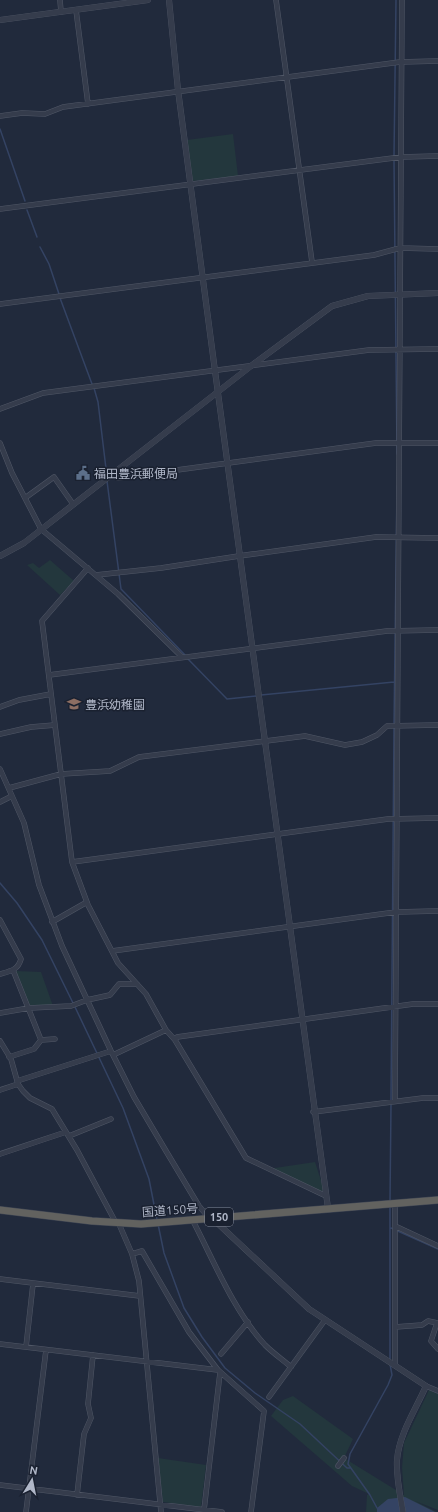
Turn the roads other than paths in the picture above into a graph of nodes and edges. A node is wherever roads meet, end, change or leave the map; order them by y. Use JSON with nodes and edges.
{"nodes":[{"id":1,"x":60,"y":0,"type":"edge"},
{"id":2,"x":148,"y":0,"type":"edge"},
{"id":3,"x":169,"y":0,"type":"edge"},
{"id":4,"x":276,"y":0,"type":"edge"},
{"id":5,"x":402,"y":0,"type":"edge"},
{"id":6,"x":76,"y":10,"type":"junction"},
{"id":7,"x":61,"y":12,"type":"junction"},
{"id":8,"x":0,"y":20,"type":"edge"},
{"id":9,"x":400,"y":62,"type":"junction"},
{"id":10,"x":438,"y":62,"type":"edge"},
{"id":11,"x":287,"y":76,"type":"junction"},
{"id":12,"x":178,"y":90,"type":"junction"},
{"id":13,"x":88,"y":104,"type":"junction"},
{"id":14,"x":0,"y":116,"type":"edge"},
{"id":15,"x":401,"y":156,"type":"junction"},
{"id":16,"x":438,"y":156,"type":"edge"},
{"id":17,"x":298,"y":170,"type":"junction"},
{"id":18,"x":191,"y":184,"type":"junction"},
{"id":19,"x":0,"y":209,"type":"edge"},
{"id":20,"x":400,"y":248,"type":"junction"},
{"id":21,"x":438,"y":249,"type":"edge"},
{"id":22,"x":312,"y":262,"type":"junction"},
{"id":23,"x":202,"y":277,"type":"junction"},
{"id":24,"x":438,"y":293,"type":"edge"},
{"id":25,"x":399,"y":295,"type":"junction"},
{"id":26,"x":0,"y":304,"type":"edge"},
{"id":27,"x":399,"y":349,"type":"junction"},
{"id":28,"x":438,"y":349,"type":"edge"},
{"id":29,"x":251,"y":366,"type":"junction"},
{"id":30,"x":215,"y":371,"type":"junction"},
{"id":31,"x":218,"y":392,"type":"junction"},
{"id":32,"x":0,"y":409,"type":"edge"},
{"id":33,"x":0,"y":443,"type":"edge"},
{"id":34,"x":398,"y":443,"type":"junction"},
{"id":35,"x":438,"y":443,"type":"edge"},
{"id":36,"x":227,"y":462,"type":"junction"},
{"id":37,"x":108,"y":475,"type":"junction"},
{"id":38,"x":25,"y":498,"type":"junction"},
{"id":39,"x":73,"y":504,"type":"junction"},
{"id":40,"x":41,"y":529,"type":"junction"},
{"id":41,"x":398,"y":538,"type":"junction"},
{"id":42,"x":438,"y":538,"type":"edge"},
{"id":43,"x":0,"y":556,"type":"edge"},
{"id":44,"x":239,"y":556,"type":"junction"},
{"id":45,"x":88,"y":568,"type":"junction"},
{"id":46,"x":96,"y":575,"type":"junction"},
{"id":47,"x":397,"y":630,"type":"junction"},
{"id":48,"x":438,"y":630,"type":"edge"},
{"id":49,"x":252,"y":648,"type":"junction"},
{"id":50,"x":182,"y":657,"type":"junction"},
{"id":51,"x":48,"y":675,"type":"junction"},
{"id":52,"x":51,"y":694,"type":"junction"},
{"id":53,"x":0,"y":707,"type":"edge"},
{"id":54,"x":55,"y":725,"type":"junction"},
{"id":55,"x":397,"y":725,"type":"junction"},
{"id":56,"x":438,"y":725,"type":"edge"},
{"id":57,"x":0,"y":734,"type":"edge"},
{"id":58,"x":264,"y":741,"type":"junction"},
{"id":59,"x":0,"y":769,"type":"edge"},
{"id":60,"x":61,"y":774,"type":"junction"},
{"id":61,"x":8,"y":788,"type":"junction"},
{"id":62,"x":12,"y":796,"type":"junction"},
{"id":63,"x":0,"y":802,"type":"edge"},
{"id":64,"x":397,"y":818,"type":"junction"},
{"id":65,"x":438,"y":818,"type":"edge"},
{"id":66,"x":276,"y":833,"type":"junction"},
{"id":67,"x":72,"y":862,"type":"junction"},
{"id":68,"x":87,"y":902,"type":"junction"},
{"id":69,"x":438,"y":911,"type":"edge"},
{"id":70,"x":396,"y":912,"type":"junction"},
{"id":71,"x":0,"y":920,"type":"edge"},
{"id":72,"x":52,"y":922,"type":"junction"},
{"id":73,"x":288,"y":926,"type":"junction"},
{"id":74,"x":112,"y":951,"type":"junction"},
{"id":75,"x":13,"y":970,"type":"junction"},
{"id":76,"x":0,"y":974,"type":"edge"},
{"id":77,"x":137,"y":984,"type":"junction"},
{"id":78,"x":87,"y":1000,"type":"junction"},
{"id":79,"x":438,"y":1004,"type":"edge"},
{"id":80,"x":396,"y":1006,"type":"junction"},
{"id":81,"x":29,"y":1008,"type":"junction"},
{"id":82,"x":0,"y":1013,"type":"edge"},
{"id":83,"x":301,"y":1019,"type":"junction"},
{"id":84,"x":166,"y":1030,"type":"junction"},
{"id":85,"x":55,"y":1039,"type":"dead end"},
{"id":86,"x":41,"y":1040,"type":"junction"},
{"id":87,"x":174,"y":1040,"type":"junction"},
{"id":88,"x":1,"y":1044,"type":"edge"},
{"id":89,"x":112,"y":1053,"type":"junction"},
{"id":90,"x":9,"y":1057,"type":"junction"},
{"id":91,"x":17,"y":1082,"type":"junction"},
{"id":92,"x":0,"y":1090,"type":"edge"},
{"id":93,"x":438,"y":1098,"type":"edge"},
{"id":94,"x":395,"y":1101,"type":"junction"},
{"id":95,"x":313,"y":1112,"type":"junction"},
{"id":96,"x":111,"y":1119,"type":"dead end"},
{"id":97,"x":68,"y":1134,"type":"junction"},
{"id":98,"x":0,"y":1154,"type":"edge"},
{"id":99,"x":326,"y":1196,"type":"junction"},
{"id":100,"x":438,"y":1200,"type":"edge"},
{"id":101,"x":395,"y":1203,"type":"junction"},
{"id":102,"x":328,"y":1208,"type":"junction"},
{"id":103,"x":0,"y":1210,"type":"edge"},
{"id":104,"x":211,"y":1218,"type":"junction"},
{"id":105,"x":192,"y":1220,"type":"junction"},
{"id":106,"x":118,"y":1224,"type":"junction"},
{"id":107,"x":395,"y":1226,"type":"junction"},
{"id":108,"x":438,"y":1246,"type":"edge"},
{"id":109,"x":132,"y":1254,"type":"junction"},
{"id":110,"x":0,"y":1279,"type":"edge"},
{"id":111,"x":33,"y":1284,"type":"junction"},
{"id":112,"x":140,"y":1296,"type":"junction"},
{"id":113,"x":325,"y":1320,"type":"junction"},
{"id":114,"x":248,"y":1322,"type":"junction"},
{"id":115,"x":438,"y":1323,"type":"edge"},
{"id":116,"x":395,"y":1327,"type":"junction"},
{"id":117,"x":0,"y":1344,"type":"edge"},
{"id":118,"x":26,"y":1348,"type":"junction"},
{"id":119,"x":438,"y":1349,"type":"edge"},
{"id":120,"x":46,"y":1350,"type":"junction"},
{"id":121,"x":221,"y":1354,"type":"dead end"},
{"id":122,"x":93,"y":1355,"type":"junction"},
{"id":123,"x":146,"y":1361,"type":"junction"},
{"id":124,"x":394,"y":1365,"type":"junction"},
{"id":125,"x":291,"y":1367,"type":"junction"},
{"id":126,"x":219,"y":1372,"type":"junction"},
{"id":127,"x":426,"y":1386,"type":"junction"},
{"id":128,"x":438,"y":1391,"type":"edge"},
{"id":129,"x":269,"y":1397,"type":"dead end"},
{"id":130,"x":344,"y":1458,"type":"dead end"},
{"id":131,"x":338,"y":1466,"type":"dead end"},
{"id":132,"x":0,"y":1485,"type":"edge"},
{"id":133,"x":29,"y":1488,"type":"junction"},
{"id":134,"x":77,"y":1495,"type":"junction"},
{"id":135,"x":160,"y":1503,"type":"junction"},
{"id":136,"x":204,"y":1510,"type":"junction"},
{"id":137,"x":26,"y":1512,"type":"edge"},
{"id":138,"x":161,"y":1512,"type":"edge"},
{"id":139,"x":222,"y":1512,"type":"edge"},
{"id":140,"x":251,"y":1512,"type":"edge"},
{"id":141,"x":403,"y":1512,"type":"edge"}],
"edges":[{"from":1,"to":7,"type":"street"},
{"from":2,"to":6,"type":"street"},
{"from":3,"to":12,"type":"street"},
{"from":4,"to":11,"type":"street"},
{"from":5,"to":9,"type":"street"},
{"from":6,"to":7,"type":"street"},
{"from":6,"to":13,"type":"street"},
{"from":7,"to":8,"type":"street"},
{"from":9,"to":10,"type":"street"},
{"from":9,"to":11,"type":"street"},
{"from":9,"to":15,"type":"street"},
{"from":11,"to":12,"type":"street"},
{"from":11,"to":17,"type":"street"},
{"from":12,"to":13,"type":"street"},
{"from":12,"to":18,"type":"street"},
{"from":13,"to":14,"type":"street"},
{"from":15,"to":16,"type":"street"},
{"from":15,"to":17,"type":"street"},
{"from":15,"to":20,"type":"street"},
{"from":17,"to":18,"type":"street"},
{"from":17,"to":22,"type":"street"},
{"from":18,"to":19,"type":"street"},
{"from":18,"to":23,"type":"street"},
{"from":20,"to":21,"type":"street"},
{"from":20,"to":22,"type":"street"},
{"from":20,"to":25,"type":"street"},
{"from":22,"to":23,"type":"street"},
{"from":23,"to":26,"type":"street"},
{"from":23,"to":30,"type":"street"},
{"from":24,"to":25,"type":"street"},
{"from":25,"to":27,"type":"street"},
{"from":25,"to":29,"type":"street"},
{"from":27,"to":28,"type":"street"},
{"from":27,"to":29,"type":"street"},
{"from":27,"to":34,"type":"street"},
{"from":29,"to":30,"type":"street"},
{"from":29,"to":31,"type":"street"},
{"from":30,"to":31,"type":"street"},
{"from":30,"to":32,"type":"street"},
{"from":31,"to":36,"type":"street"},
{"from":31,"to":37,"type":"street"},
{"from":33,"to":38,"type":"street"},
{"from":34,"to":35,"type":"street"},
{"from":34,"to":36,"type":"street"},
{"from":34,"to":41,"type":"street"},
{"from":36,"to":37,"type":"street"},
{"from":36,"to":44,"type":"street"},
{"from":37,"to":39,"type":"street"},
{"from":38,"to":39,"type":"street"},
{"from":38,"to":40,"type":"street"},
{"from":39,"to":40,"type":"street"},
{"from":40,"to":43,"type":"street"},
{"from":40,"to":45,"type":"street"},
{"from":41,"to":42,"type":"street"},
{"from":41,"to":44,"type":"street"},
{"from":41,"to":47,"type":"street"},
{"from":44,"to":46,"type":"street"},
{"from":44,"to":49,"type":"street"},
{"from":45,"to":46,"type":"street"},
{"from":45,"to":51,"type":"street"},
{"from":46,"to":50,"type":"street"},
{"from":47,"to":48,"type":"street"},
{"from":47,"to":49,"type":"street"},
{"from":47,"to":55,"type":"street"},
{"from":49,"to":50,"type":"street"},
{"from":49,"to":58,"type":"street"},
{"from":50,"to":51,"type":"street"},
{"from":51,"to":52,"type":"street"},
{"from":52,"to":53,"type":"street"},
{"from":52,"to":54,"type":"street"},
{"from":54,"to":57,"type":"street"},
{"from":54,"to":60,"type":"street"},
{"from":55,"to":56,"type":"street"},
{"from":55,"to":58,"type":"street"},
{"from":55,"to":64,"type":"street"},
{"from":58,"to":60,"type":"street"},
{"from":58,"to":66,"type":"street"},
{"from":59,"to":61,"type":"street"},
{"from":60,"to":61,"type":"street"},
{"from":60,"to":67,"type":"street"},
{"from":61,"to":62,"type":"street"},
{"from":62,"to":63,"type":"street"},
{"from":62,"to":72,"type":"street"},
{"from":64,"to":65,"type":"street"},
{"from":64,"to":66,"type":"street"},
{"from":64,"to":70,"type":"street"},
{"from":66,"to":67,"type":"street"},
{"from":66,"to":73,"type":"street"},
{"from":67,"to":68,"type":"street"},
{"from":68,"to":72,"type":"street"},
{"from":68,"to":74,"type":"street"},
{"from":69,"to":70,"type":"street"},
{"from":70,"to":73,"type":"street"},
{"from":70,"to":80,"type":"street"},
{"from":71,"to":75,"type":"street"},
{"from":72,"to":78,"type":"street"},
{"from":73,"to":74,"type":"street"},
{"from":73,"to":83,"type":"street"},
{"from":74,"to":77,"type":"street"},
{"from":75,"to":76,"type":"street"},
{"from":75,"to":81,"type":"street"},
{"from":77,"to":78,"type":"street"},
{"from":77,"to":84,"type":"street"},
{"from":78,"to":81,"type":"street"},
{"from":78,"to":89,"type":"street"},
{"from":79,"to":80,"type":"street"},
{"from":80,"to":83,"type":"street"},
{"from":80,"to":94,"type":"street"},
{"from":81,"to":82,"type":"street"},
{"from":81,"to":86,"type":"street"},
{"from":83,"to":87,"type":"street"},
{"from":83,"to":95,"type":"street"},
{"from":84,"to":87,"type":"street"},
{"from":84,"to":89,"type":"street"},
{"from":85,"to":86,"type":"street"},
{"from":86,"to":90,"type":"street"},
{"from":87,"to":99,"type":"street"},
{"from":88,"to":90,"type":"street"},
{"from":89,"to":91,"type":"street"},
{"from":89,"to":104,"type":"street"},
{"from":90,"to":91,"type":"street"},
{"from":91,"to":92,"type":"street"},
{"from":91,"to":97,"type":"street"},
{"from":93,"to":94,"type":"street"},
{"from":94,"to":95,"type":"street"},
{"from":95,"to":99,"type":"street"},
{"from":96,"to":97,"type":"street"},
{"from":97,"to":98,"type":"street"},
{"from":97,"to":106,"type":"street"},
{"from":99,"to":102,"type":"street"},
{"from":100,"to":101,"type":"highway","name":"国道150号","number":"150"},
{"from":101,"to":102,"type":"highway","name":"国道150号","number":"150"},
{"from":101,"to":107,"type":"street"},
{"from":102,"to":104,"type":"highway","name":"国道150号","number":"150"},
{"from":103,"to":106,"type":"highway","name":"国道150号","number":"150"},
{"from":104,"to":105,"type":"highway","name":"国道150号","number":"150"},
{"from":104,"to":113,"type":"street"},
{"from":105,"to":106,"type":"highway","name":"国道150号","number":"150"},
{"from":105,"to":114,"type":"street"},
{"from":106,"to":109,"type":"street"},
{"from":107,"to":108,"type":"street"},
{"from":107,"to":116,"type":"street"},
{"from":109,"to":112,"type":"street"},
{"from":109,"to":126,"type":"street"},
{"from":110,"to":111,"type":"street"},
{"from":111,"to":112,"type":"street"},
{"from":111,"to":118,"type":"street"},
{"from":112,"to":123,"type":"street"},
{"from":113,"to":124,"type":"street"},
{"from":113,"to":125,"type":"street"},
{"from":114,"to":121,"type":"street"},
{"from":114,"to":125,"type":"street"},
{"from":115,"to":116,"type":"street"},
{"from":115,"to":119,"type":"street"},
{"from":116,"to":124,"type":"street"},
{"from":117,"to":118,"type":"street"},
{"from":118,"to":120,"type":"street"},
{"from":120,"to":122,"type":"street"},
{"from":120,"to":133,"type":"street"},
{"from":122,"to":123,"type":"street"},
{"from":122,"to":134,"type":"street"},
{"from":123,"to":126,"type":"street"},
{"from":123,"to":135,"type":"street"},
{"from":124,"to":127,"type":"street"},
{"from":125,"to":129,"type":"street"},
{"from":126,"to":136,"type":"street"},
{"from":126,"to":140,"type":"street"},
{"from":127,"to":128,"type":"street"},
{"from":127,"to":141,"type":"street"},
{"from":130,"to":131,"type":"street"},
{"from":132,"to":133,"type":"street"},
{"from":133,"to":134,"type":"street"},
{"from":133,"to":137,"type":"street"},
{"from":134,"to":135,"type":"street"},
{"from":135,"to":136,"type":"street"},
{"from":135,"to":138,"type":"street"},
{"from":136,"to":139,"type":"street"}]}
